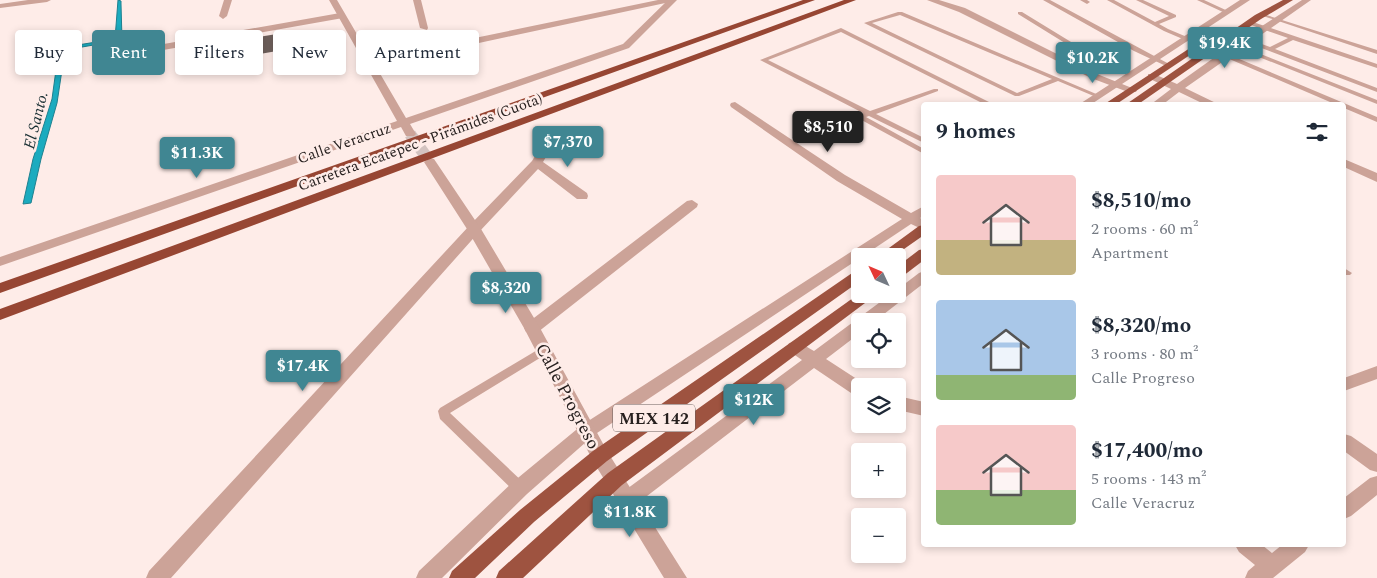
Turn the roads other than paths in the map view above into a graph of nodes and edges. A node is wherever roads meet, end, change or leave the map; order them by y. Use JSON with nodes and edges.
{"nodes":[{"id":1,"x":47,"y":0,"type":"edge"},
{"id":2,"x":228,"y":0,"type":"edge"},
{"id":3,"x":333,"y":0,"type":"edge"},
{"id":4,"x":417,"y":0,"type":"edge"},
{"id":5,"x":672,"y":0,"type":"edge"},
{"id":6,"x":811,"y":0,"type":"edge"},
{"id":7,"x":852,"y":0,"type":"edge"},
{"id":8,"x":931,"y":0,"type":"edge"},
{"id":9,"x":1046,"y":0,"type":"edge"},
{"id":10,"x":1110,"y":0,"type":"edge"},
{"id":11,"x":1139,"y":0,"type":"edge"},
{"id":12,"x":1200,"y":0,"type":"edge"},
{"id":13,"x":1246,"y":0,"type":"edge"},
{"id":14,"x":1289,"y":0,"type":"edge"},
{"id":15,"x":1307,"y":0,"type":"edge"},
{"id":16,"x":0,"y":6,"type":"edge"},
{"id":17,"x":1263,"y":10,"type":"junction"},
{"id":18,"x":1227,"y":12,"type":"junction"},
{"id":19,"x":1020,"y":13,"type":"dead end"},
{"id":20,"x":223,"y":16,"type":"dead end"},
{"id":21,"x":340,"y":16,"type":"junction"},
{"id":22,"x":1280,"y":17,"type":"junction"},
{"id":23,"x":1250,"y":23,"type":"junction"},
{"id":24,"x":1155,"y":24,"type":"junction"},
{"id":25,"x":424,"y":28,"type":"dead end"},
{"id":26,"x":1263,"y":28,"type":"junction"},
{"id":27,"x":1230,"y":30,"type":"junction"},
{"id":28,"x":1212,"y":36,"type":"dead end"},
{"id":29,"x":1294,"y":37,"type":"junction"},
{"id":30,"x":1187,"y":38,"type":"junction"},
{"id":31,"x":479,"y":40,"type":"edge"},
{"id":32,"x":1246,"y":40,"type":"junction"},
{"id":33,"x":1200,"y":44,"type":"junction"},
{"id":34,"x":1236,"y":46,"type":"junction"},
{"id":35,"x":165,"y":47,"type":"edge"},
{"id":36,"x":1377,"y":47,"type":"edge"},
{"id":37,"x":1270,"y":48,"type":"junction"},
{"id":38,"x":1211,"y":49,"type":"junction"},
{"id":39,"x":1377,"y":52,"type":"edge"},
{"id":40,"x":1224,"y":54,"type":"junction"},
{"id":41,"x":1156,"y":60,"type":"junction"},
{"id":42,"x":1069,"y":64,"type":"junction"},
{"id":43,"x":1168,"y":65,"type":"junction"},
{"id":44,"x":1377,"y":66,"type":"edge"},
{"id":45,"x":1152,"y":76,"type":"junction"},
{"id":46,"x":1058,"y":79,"type":"junction"},
{"id":47,"x":1163,"y":82,"type":"junction"},
{"id":48,"x":1116,"y":84,"type":"junction"},
{"id":49,"x":1178,"y":88,"type":"junction"},
{"id":50,"x":936,"y":90,"type":"dead end"},
{"id":51,"x":1132,"y":90,"type":"junction"},
{"id":52,"x":1377,"y":90,"type":"edge"},
{"id":53,"x":1098,"y":96,"type":"junction"},
{"id":54,"x":985,"y":102,"type":"edge"},
{"id":55,"x":1088,"y":102,"type":"edge"},
{"id":56,"x":1113,"y":102,"type":"edge"},
{"id":57,"x":1134,"y":102,"type":"edge"},
{"id":58,"x":1160,"y":102,"type":"edge"},
{"id":59,"x":1208,"y":102,"type":"edge"},
{"id":60,"x":1336,"y":102,"type":"edge"},
{"id":61,"x":1377,"y":102,"type":"edge"},
{"id":62,"x":735,"y":105,"type":"dead end"},
{"id":63,"x":1346,"y":106,"type":"edge"},
{"id":64,"x":868,"y":113,"type":"junction"},
{"id":65,"x":1377,"y":120,"type":"edge"},
{"id":66,"x":402,"y":123,"type":"junction"},
{"id":67,"x":410,"y":134,"type":"tunnel mouth"},
{"id":68,"x":921,"y":140,"type":"edge"},
{"id":69,"x":548,"y":143,"type":"dead end"},
{"id":70,"x":921,"y":150,"type":"edge"},
{"id":71,"x":430,"y":162,"type":"tunnel mouth"},
{"id":72,"x":537,"y":163,"type":"junction"},
{"id":73,"x":1346,"y":164,"type":"edge"},
{"id":74,"x":1377,"y":178,"type":"edge"},
{"id":75,"x":582,"y":196,"type":"dead end"},
{"id":76,"x":692,"y":204,"type":"dead end"},
{"id":77,"x":921,"y":221,"type":"edge"},
{"id":78,"x":474,"y":229,"type":"junction"},
{"id":79,"x":893,"y":248,"type":"edge"},
{"id":80,"x":921,"y":255,"type":"edge"},
{"id":81,"x":0,"y":262,"type":"edge"},
{"id":82,"x":906,"y":266,"type":"edge"},
{"id":83,"x":921,"y":278,"type":"edge"},
{"id":84,"x":851,"y":280,"type":"edge"},
{"id":85,"x":0,"y":288,"type":"edge"},
{"id":86,"x":856,"y":303,"type":"edge"},
{"id":87,"x":875,"y":313,"type":"edge"},
{"id":88,"x":0,"y":315,"type":"edge"},
{"id":89,"x":532,"y":328,"type":"junction"},
{"id":90,"x":851,"y":332,"type":"edge"},
{"id":91,"x":795,"y":347,"type":"junction"},
{"id":92,"x":544,"y":350,"type":"junction"},
{"id":93,"x":815,"y":360,"type":"junction"},
{"id":94,"x":1377,"y":372,"type":"edge"},
{"id":95,"x":851,"y":384,"type":"edge"},
{"id":96,"x":1346,"y":384,"type":"edge"},
{"id":97,"x":906,"y":405,"type":"edge"},
{"id":98,"x":921,"y":408,"type":"edge"},
{"id":99,"x":588,"y":430,"type":"junction"},
{"id":100,"x":1346,"y":442,"type":"edge"},
{"id":101,"x":600,"y":456,"type":"junction"},
{"id":102,"x":1377,"y":464,"type":"edge"},
{"id":103,"x":615,"y":479,"type":"junction"},
{"id":104,"x":1377,"y":484,"type":"edge"},
{"id":105,"x":520,"y":488,"type":"junction"},
{"id":106,"x":627,"y":500,"type":"junction"},
{"id":107,"x":1346,"y":508,"type":"edge"},
{"id":108,"x":1247,"y":547,"type":"edge"},
{"id":109,"x":1295,"y":547,"type":"edge"},
{"id":110,"x":525,"y":571,"type":"edge"},
{"id":111,"x":1264,"y":572,"type":"edge"},
{"id":112,"x":157,"y":578,"type":"edge"},
{"id":113,"x":427,"y":578,"type":"edge"},
{"id":114,"x":460,"y":578,"type":"edge"},
{"id":115,"x":507,"y":578,"type":"edge"},
{"id":116,"x":676,"y":578,"type":"edge"}],
"edges":[{"from":1,"to":16,"type":"street"},
{"from":2,"to":20,"type":"street"},
{"from":3,"to":21,"type":"street"},
{"from":4,"to":25,"type":"street"},
{"from":5,"to":31,"type":"street"},
{"from":5,"to":66,"type":"street","name":"Calle Veracruz"},
{"from":6,"to":85,"type":"highway","name":"Carretera Ecatepec - Pirámides (Cuota)"},
{"from":7,"to":88,"type":"highway","name":"Carretera Ecatepec - Pirámides (Cuota)"},
{"from":8,"to":42,"type":"street"},
{"from":9,"to":41,"type":"lane"},
{"from":10,"to":24,"type":"lane"},
{"from":11,"to":24,"type":"lane"},
{"from":12,"to":18,"type":"lane"},
{"from":13,"to":18,"type":"street"},
{"from":14,"to":17,"type":"highway"},
{"from":15,"to":22,"type":"street"},
{"from":17,"to":22,"type":"lane"},
{"from":17,"to":23,"type":"highway"},
{"from":17,"to":27,"type":"highway"},
{"from":18,"to":30,"type":"street"},
{"from":19,"to":42,"type":"lane"},
{"from":21,"to":35,"type":"street"},
{"from":21,"to":66,"type":"street"},
{"from":22,"to":26,"type":"street"},
{"from":22,"to":36,"type":"lane"},
{"from":22,"to":39,"type":"lane"},
{"from":23,"to":26,"type":"lane"},
{"from":23,"to":27,"type":"highway"},
{"from":24,"to":30,"type":"lane"},
{"from":26,"to":29,"type":"lane"},
{"from":26,"to":32,"type":"street"},
{"from":27,"to":32,"type":"lane"},
{"from":27,"to":38,"type":"highway"},
{"from":28,"to":33,"type":"highway"},
{"from":29,"to":37,"type":"lane"},
{"from":29,"to":44,"type":"lane"},
{"from":30,"to":33,"type":"lane"},
{"from":30,"to":41,"type":"street"},
{"from":32,"to":34,"type":"street"},
{"from":32,"to":37,"type":"lane"},
{"from":33,"to":38,"type":"lane"},
{"from":33,"to":43,"type":"highway"},
{"from":34,"to":40,"type":"street"},
{"from":34,"to":61,"type":"lane"},
{"from":37,"to":52,"type":"lane"},
{"from":38,"to":40,"type":"lane"},
{"from":38,"to":47,"type":"highway"},
{"from":40,"to":49,"type":"street"},
{"from":40,"to":60,"type":"lane"},
{"from":41,"to":43,"type":"lane"},
{"from":41,"to":48,"type":"street"},
{"from":42,"to":48,"type":"street"},
{"from":43,"to":45,"type":"highway"},
{"from":45,"to":47,"type":"street"},
{"from":45,"to":51,"type":"highway"},
{"from":46,"to":46,"type":"lane"},
{"from":46,"to":53,"type":"lane"},
{"from":47,"to":49,"type":"street"},
{"from":47,"to":57,"type":"highway"},
{"from":48,"to":51,"type":"street"},
{"from":48,"to":53,"type":"street"},
{"from":49,"to":58,"type":"street"},
{"from":49,"to":59,"type":"street"},
{"from":50,"to":64,"type":"lane"},
{"from":51,"to":56,"type":"highway"},
{"from":53,"to":55,"type":"street"},
{"from":54,"to":64,"type":"lane"},
{"from":62,"to":77,"type":"street"},
{"from":63,"to":65,"type":"lane"},
{"from":64,"to":68,"type":"lane"},
{"from":64,"to":70,"type":"lane"},
{"from":66,"to":67,"type":"street"},
{"from":66,"to":81,"type":"street","name":"Calle Veracruz"},
{"from":69,"to":72,"type":"street"},
{"from":71,"to":78,"type":"street","name":"Calle Progreso"},
{"from":72,"to":75,"type":"street"},
{"from":72,"to":78,"type":"street"},
{"from":73,"to":74,"type":"street"},
{"from":76,"to":89,"type":"street"},
{"from":77,"to":79,"type":"highway"},
{"from":77,"to":99,"type":"street"},
{"from":78,"to":89,"type":"street","name":"Calle Progreso"},
{"from":78,"to":112,"type":"street"},
{"from":80,"to":82,"type":"highway"},
{"from":83,"to":87,"type":"street"},
{"from":84,"to":101,"type":"highway","number":"MEX 142"},
{"from":86,"to":91,"type":"highway","number":"MEX 142"},
{"from":89,"to":92,"type":"street","name":"Calle Progreso"},
{"from":90,"to":93,"type":"street"},
{"from":91,"to":93,"type":"street"},
{"from":91,"to":103,"type":"highway","number":"MEX 142"},
{"from":92,"to":99,"type":"street","name":"Calle Progreso"},
{"from":92,"to":105,"type":"lane"},
{"from":93,"to":95,"type":"street"},
{"from":93,"to":106,"type":"street"},
{"from":94,"to":96,"type":"street"},
{"from":97,"to":98,"type":"street"},
{"from":99,"to":101,"type":"street","name":"Calle Progreso"},
{"from":99,"to":105,"type":"street"},
{"from":100,"to":102,"type":"street"},
{"from":101,"to":103,"type":"street","name":"Calle Progreso"},
{"from":101,"to":114,"type":"highway","number":"MEX 142"},
{"from":103,"to":106,"type":"street","name":"Calle Progreso"},
{"from":103,"to":110,"type":"highway","number":"MEX 142"},
{"from":104,"to":107,"type":"street"},
{"from":105,"to":113,"type":"street"},
{"from":106,"to":116,"type":"street","name":"Calle Progreso"},
{"from":108,"to":111,"type":"street"},
{"from":109,"to":111,"type":"street"},
{"from":110,"to":115,"type":"highway","number":"MEX 142"}]}
